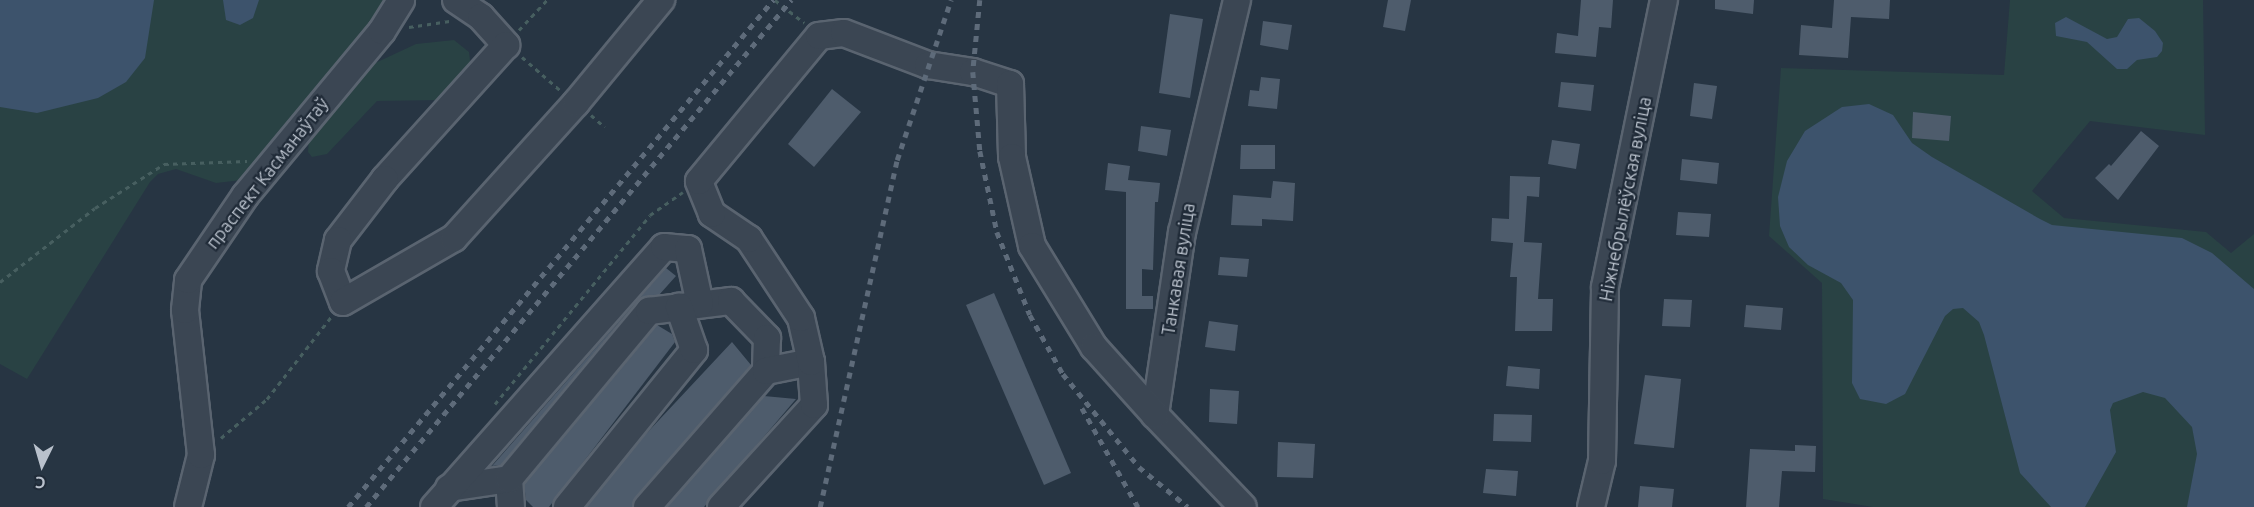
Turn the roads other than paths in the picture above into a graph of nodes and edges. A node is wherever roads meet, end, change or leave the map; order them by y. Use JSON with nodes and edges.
{"nodes":[{"id":1,"x":401,"y":0,"type":"edge"},
{"id":2,"x":456,"y":0,"type":"edge"},
{"id":3,"x":661,"y":0,"type":"edge"},
{"id":4,"x":1237,"y":0,"type":"edge"},
{"id":5,"x":1664,"y":0,"type":"edge"},
{"id":6,"x":690,"y":305,"type":"junction"},
{"id":7,"x":811,"y":362,"type":"junction"},
{"id":8,"x":766,"y":371,"type":"junction"},
{"id":9,"x":1155,"y":415,"type":"junction"},
{"id":10,"x":509,"y":479,"type":"junction"},
{"id":11,"x":448,"y":501,"type":"edge"},
{"id":12,"x":188,"y":507,"type":"edge"},
{"id":13,"x":511,"y":507,"type":"edge"},
{"id":14,"x":567,"y":507,"type":"edge"},
{"id":15,"x":647,"y":507,"type":"edge"},
{"id":16,"x":721,"y":507,"type":"edge"},
{"id":17,"x":1244,"y":507,"type":"edge"},
{"id":18,"x":1591,"y":507,"type":"edge"}],
"edges":[{"from":1,"to":12,"type":"street","name":"праспект Касманаўтаў"},
{"from":2,"to":3,"type":"street"},
{"from":4,"to":9,"type":"street","name":"Танкавая вуліца"},
{"from":5,"to":18,"type":"street","name":"Ніжнебрылёўская вуліца"},
{"from":6,"to":8,"type":"street"},
{"from":6,"to":10,"type":"street"},
{"from":6,"to":11,"type":"street"},
{"from":6,"to":14,"type":"street"},
{"from":7,"to":8,"type":"street"},
{"from":7,"to":9,"type":"street"},
{"from":7,"to":16,"type":"street"},
{"from":8,"to":15,"type":"street"},
{"from":9,"to":17,"type":"street"},
{"from":10,"to":11,"type":"street"},
{"from":10,"to":13,"type":"street"}]}
